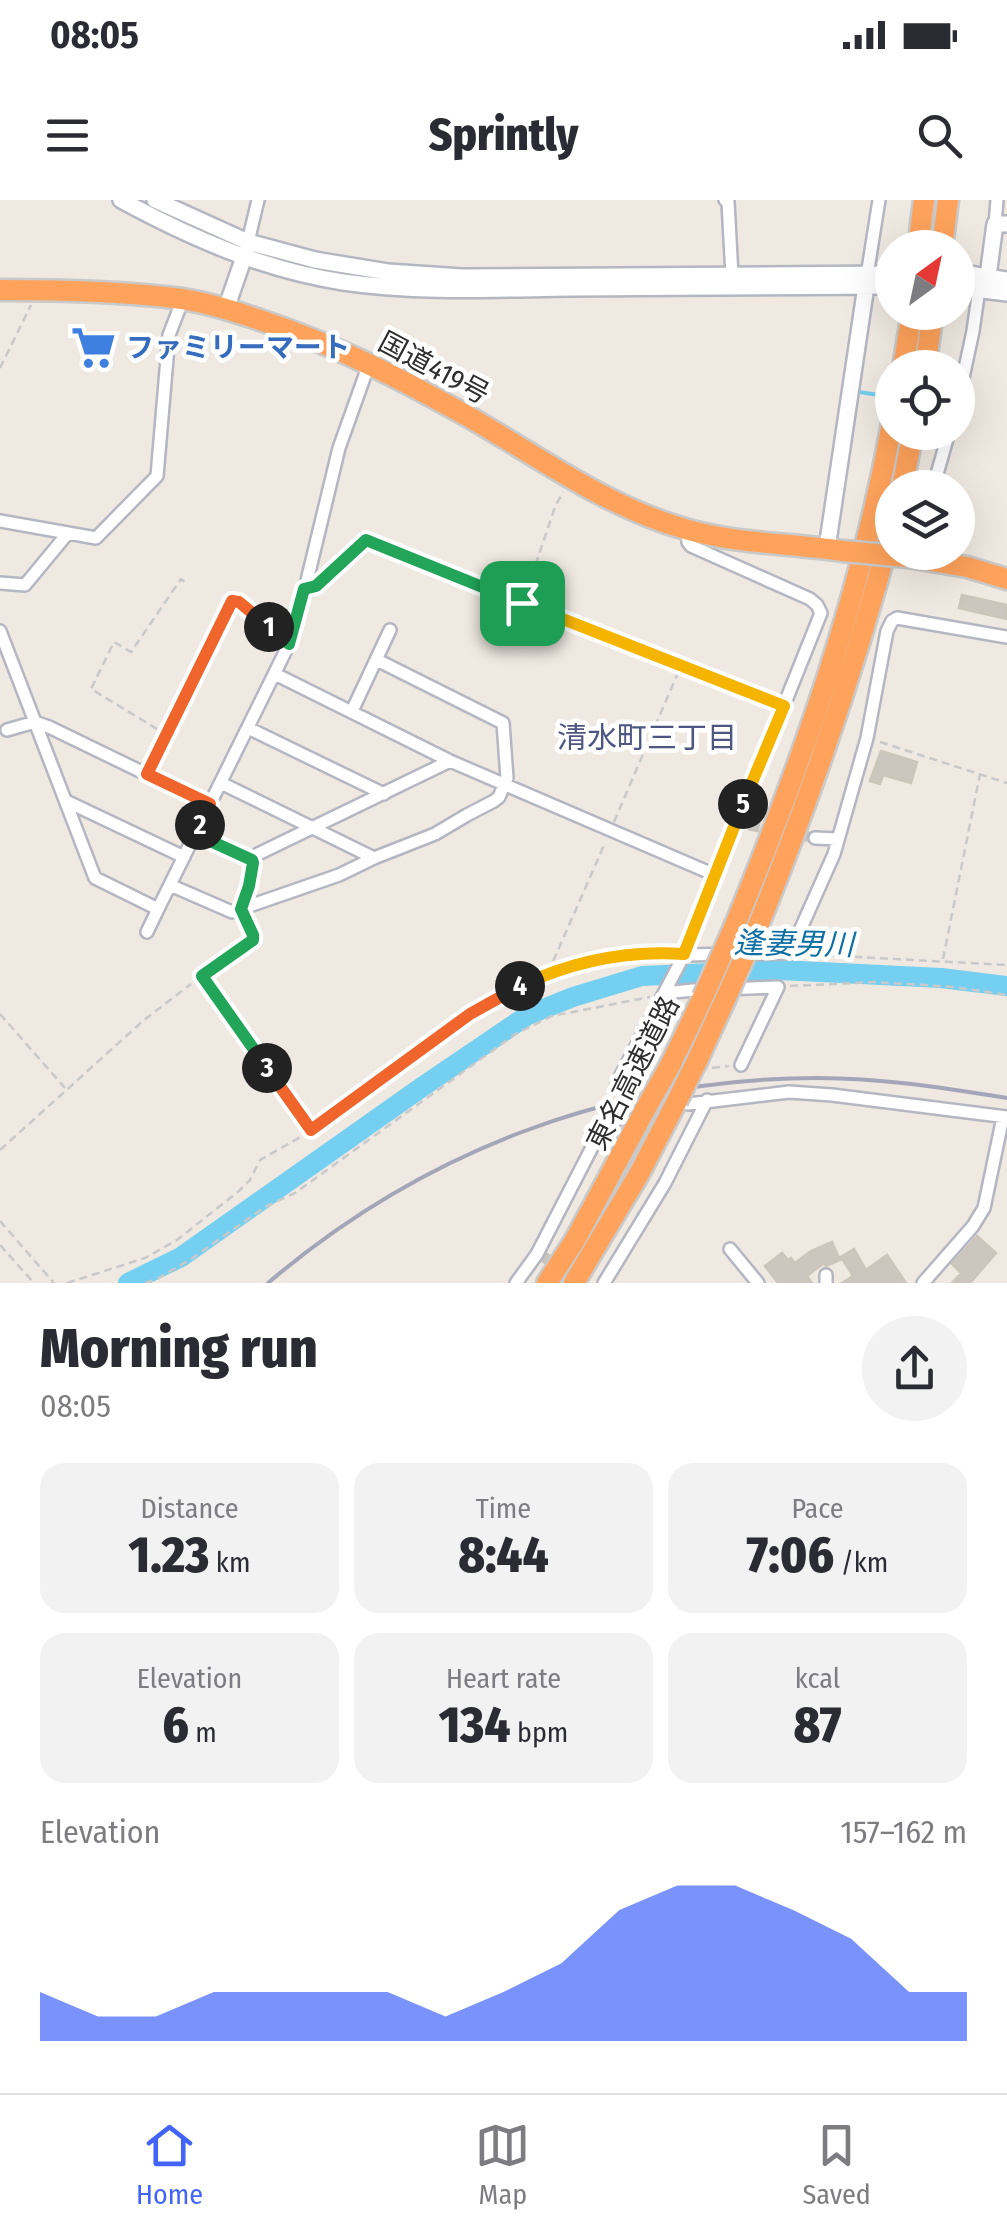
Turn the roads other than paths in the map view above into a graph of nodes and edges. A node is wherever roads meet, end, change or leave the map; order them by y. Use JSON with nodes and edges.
{"nodes":[{"id":1,"x":122,"y":200,"type":"edge"},
{"id":2,"x":154,"y":200,"type":"edge"},
{"id":3,"x":258,"y":200,"type":"edge"},
{"id":4,"x":725,"y":200,"type":"edge"},
{"id":5,"x":879,"y":200,"type":"edge"},
{"id":6,"x":924,"y":200,"type":"edge"},
{"id":7,"x":948,"y":200,"type":"edge"},
{"id":8,"x":997,"y":200,"type":"edge"},
{"id":9,"x":1001,"y":224,"type":"edge"},
{"id":10,"x":879,"y":230,"type":"edge"},
{"id":11,"x":920,"y":230,"type":"edge"},
{"id":12,"x":944,"y":230,"type":"edge"},
{"id":13,"x":246,"y":250,"type":"junction"},
{"id":14,"x":975,"y":271,"type":"edge"},
{"id":15,"x":732,"y":276,"type":"junction"},
{"id":16,"x":875,"y":280,"type":"edge"},
{"id":17,"x":875,"y":280,"type":"edge"},
{"id":18,"x":975,"y":280,"type":"edge"},
{"id":19,"x":1007,"y":280,"type":"edge"},
{"id":20,"x":975,"y":282,"type":"edge"},
{"id":21,"x":0,"y":290,"type":"edge"},
{"id":22,"x":1007,"y":292,"type":"edge"},
{"id":23,"x":183,"y":299,"type":"junction"},
{"id":24,"x":226,"y":309,"type":"junction"},
{"id":25,"x":875,"y":310,"type":"edge"},
{"id":26,"x":369,"y":364,"type":"junction"},
{"id":27,"x":886,"y":450,"type":"edge"},
{"id":28,"x":0,"y":521,"type":"edge"},
{"id":29,"x":687,"y":530,"type":"junction"},
{"id":30,"x":68,"y":533,"type":"junction"},
{"id":31,"x":835,"y":549,"type":"junction"},
{"id":32,"x":875,"y":553,"type":"edge"},
{"id":33,"x":975,"y":569,"type":"edge"},
{"id":34,"x":880,"y":570,"type":"edge"},
{"id":35,"x":1007,"y":579,"type":"edge"},
{"id":36,"x":0,"y":583,"type":"edge"},
{"id":37,"x":390,"y":630,"type":"dead end"},
{"id":38,"x":0,"y":631,"type":"edge"},
{"id":39,"x":1007,"y":637,"type":"edge"},
{"id":40,"x":289,"y":644,"type":"junction"},
{"id":41,"x":377,"y":660,"type":"junction"},
{"id":42,"x":275,"y":674,"type":"junction"},
{"id":43,"x":352,"y":711,"type":"junction"},
{"id":44,"x":34,"y":722,"type":"junction"},
{"id":45,"x":248,"y":728,"type":"junction"},
{"id":46,"x":7,"y":730,"type":"dead end"},
{"id":47,"x":450,"y":761,"type":"junction"},
{"id":48,"x":147,"y":774,"type":"junction"},
{"id":49,"x":221,"y":784,"type":"junction"},
{"id":50,"x":504,"y":785,"type":"junction"},
{"id":51,"x":384,"y":794,"type":"junction"},
{"id":52,"x":66,"y":800,"type":"junction"},
{"id":53,"x":210,"y":804,"type":"junction"},
{"id":54,"x":736,"y":823,"type":"junction"},
{"id":55,"x":749,"y":826,"type":"tunnel mouth"},
{"id":56,"x":312,"y":828,"type":"junction"},
{"id":57,"x":195,"y":834,"type":"junction"},
{"id":58,"x":815,"y":838,"type":"tunnel mouth"},
{"id":59,"x":838,"y":839,"type":"junction"},
{"id":60,"x":184,"y":856,"type":"junction"},
{"id":61,"x":374,"y":858,"type":"junction"},
{"id":62,"x":252,"y":860,"type":"junction"},
{"id":63,"x":715,"y":875,"type":"junction"},
{"id":64,"x":170,"y":885,"type":"junction"},
{"id":65,"x":158,"y":908,"type":"junction"},
{"id":66,"x":241,"y":909,"type":"junction"},
{"id":67,"x":147,"y":932,"type":"dead end"},
{"id":68,"x":683,"y":956,"type":"junction"},
{"id":69,"x":202,"y":976,"type":"road end"},
{"id":70,"x":665,"y":990,"type":"junction"},
{"id":71,"x":741,"y":1064,"type":"dead end"},
{"id":72,"x":617,"y":1083,"type":"dead end"},
{"id":73,"x":706,"y":1100,"type":"junction"},
{"id":74,"x":683,"y":1102,"type":"junction"},
{"id":75,"x":624,"y":1117,"type":"dead end"},
{"id":76,"x":1005,"y":1117,"type":"edge"},
{"id":77,"x":730,"y":1249,"type":"dead end"},
{"id":78,"x":516,"y":1283,"type":"edge"},
{"id":79,"x":547,"y":1283,"type":"edge"},
{"id":80,"x":574,"y":1283,"type":"edge"},
{"id":81,"x":604,"y":1283,"type":"edge"},
{"id":82,"x":758,"y":1283,"type":"edge"},
{"id":83,"x":923,"y":1283,"type":"edge"}],
"edges":[{"from":1,"to":13,"type":"street"},
{"from":2,"to":13,"type":"street"},
{"from":3,"to":13,"type":"street"},
{"from":4,"to":15,"type":"street"},
{"from":5,"to":10,"type":"street"},
{"from":6,"to":11,"type":"highway"},
{"from":7,"to":12,"type":"highway"},
{"from":8,"to":9,"type":"street"},
{"from":9,"to":14,"type":"street"},
{"from":13,"to":15,"type":"street"},
{"from":13,"to":16,"type":"street"},
{"from":13,"to":24,"type":"street"},
{"from":15,"to":17,"type":"street"},
{"from":18,"to":19,"type":"street"},
{"from":20,"to":22,"type":"street"},
{"from":21,"to":23,"type":"highway","name":"国道419号"},
{"from":23,"to":24,"type":"highway","name":"国道419号"},
{"from":23,"to":30,"type":"street"},
{"from":24,"to":26,"type":"highway","name":"国道419号"},
{"from":25,"to":31,"type":"street"},
{"from":26,"to":29,"type":"highway","name":"国道419号"},
{"from":26,"to":40,"type":"street"},
{"from":27,"to":79,"type":"highway","name":"東名高速道路","bridge":true},
{"from":28,"to":30,"type":"street"},
{"from":29,"to":31,"type":"highway","name":"国道419号"},
{"from":29,"to":54,"type":"street"},
{"from":30,"to":36,"type":"street"},
{"from":31,"to":32,"type":"highway","name":"国道419号","bridge":true},
{"from":33,"to":35,"type":"highway","name":"国道419号"},
{"from":34,"to":74,"type":"highway","name":"東名高速道路","bridge":true},
{"from":37,"to":41,"type":"street"},
{"from":38,"to":44,"type":"street"},
{"from":39,"to":59,"type":"street"},
{"from":40,"to":42,"type":"street"},
{"from":40,"to":48,"type":"street"},
{"from":41,"to":43,"type":"street"},
{"from":41,"to":50,"type":"street"},
{"from":42,"to":43,"type":"street"},
{"from":42,"to":45,"type":"street"},
{"from":43,"to":47,"type":"street"},
{"from":44,"to":46,"type":"street"},
{"from":44,"to":48,"type":"street"},
{"from":44,"to":52,"type":"street"},
{"from":45,"to":49,"type":"street"},
{"from":45,"to":51,"type":"street"},
{"from":47,"to":50,"type":"street"},
{"from":47,"to":51,"type":"street"},
{"from":48,"to":53,"type":"street"},
{"from":49,"to":53,"type":"street"},
{"from":49,"to":56,"type":"street"},
{"from":50,"to":61,"type":"street"},
{"from":50,"to":63,"type":"street"},
{"from":51,"to":56,"type":"street"},
{"from":52,"to":60,"type":"street"},
{"from":52,"to":65,"type":"street"},
{"from":53,"to":57,"type":"street"},
{"from":54,"to":55,"type":"street"},
{"from":54,"to":63,"type":"street"},
{"from":56,"to":61,"type":"street"},
{"from":56,"to":62,"type":"street"},
{"from":57,"to":60,"type":"street"},
{"from":57,"to":62,"type":"street"},
{"from":58,"to":59,"type":"street"},
{"from":59,"to":68,"type":"street"},
{"from":60,"to":64,"type":"street"},
{"from":61,"to":66,"type":"street"},
{"from":62,"to":66,"type":"street"},
{"from":63,"to":68,"type":"street"},
{"from":64,"to":65,"type":"street"},
{"from":64,"to":66,"type":"street"},
{"from":65,"to":67,"type":"street"},
{"from":66,"to":69,"type":"street"},
{"from":68,"to":70,"type":"street"},
{"from":70,"to":71,"type":"street"},
{"from":70,"to":72,"type":"street"},
{"from":73,"to":74,"type":"street"},
{"from":73,"to":76,"type":"street"},
{"from":73,"to":81,"type":"street"},
{"from":74,"to":80,"type":"highway","name":"東名高速道路"},
{"from":75,"to":78,"type":"street"},
{"from":76,"to":83,"type":"street"},
{"from":77,"to":82,"type":"street"}]}
